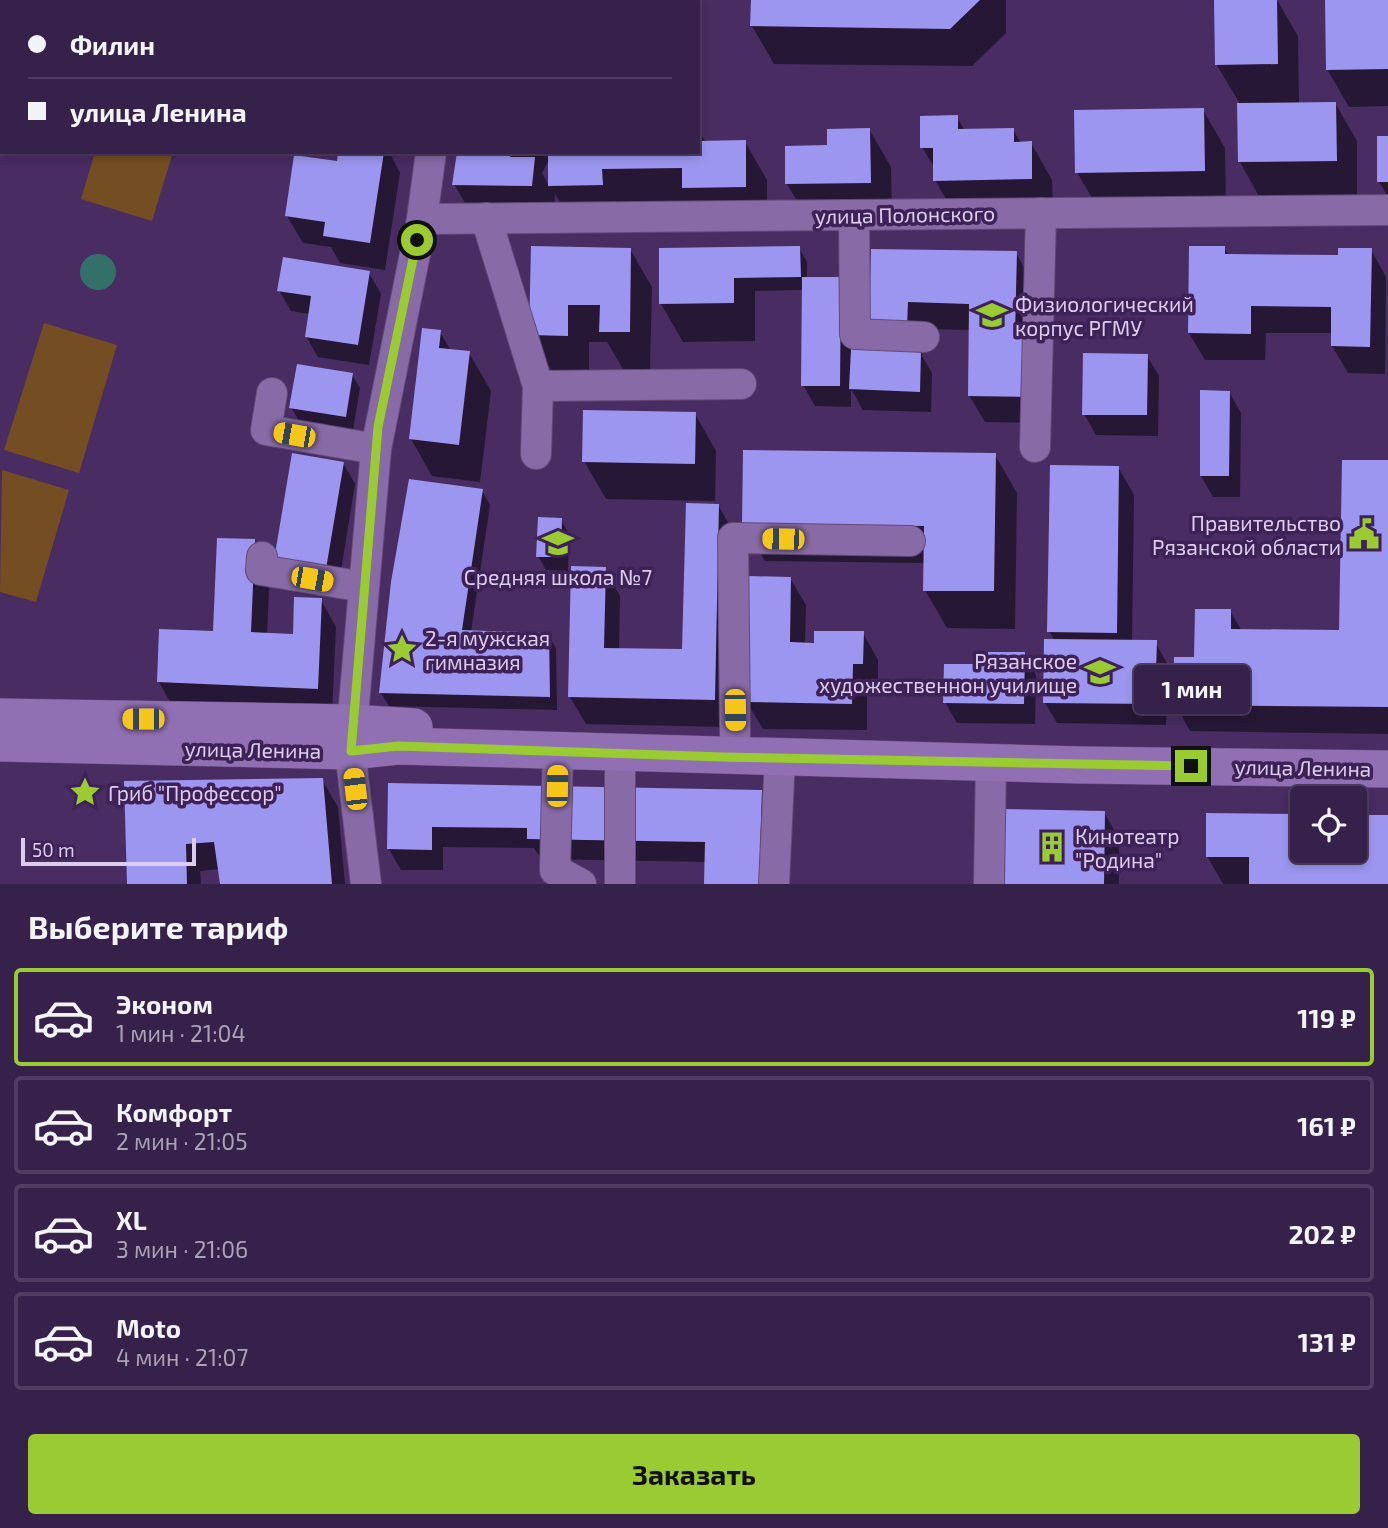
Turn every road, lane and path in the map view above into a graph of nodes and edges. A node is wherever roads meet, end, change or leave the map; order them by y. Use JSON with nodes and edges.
{"nodes":[{"id":1,"x":432,"y":154,"type":"edge"},
{"id":2,"x":1388,"y":210,"type":"edge"},
{"id":3,"x":1041,"y":213,"type":"junction"},
{"id":4,"x":854,"y":215,"type":"junction"},
{"id":5,"x":486,"y":218,"type":"junction"},
{"id":6,"x":422,"y":219,"type":"junction"},
{"id":7,"x":924,"y":337,"type":"dead end"},
{"id":8,"x":741,"y":384,"type":"dead end"},
{"id":9,"x":538,"y":386,"type":"junction"},
{"id":10,"x":272,"y":393,"type":"dead end"},
{"id":11,"x":1035,"y":447,"type":"dead end"},
{"id":12,"x":376,"y":449,"type":"junction"},
{"id":13,"x":537,"y":454,"type":"dead end"},
{"id":14,"x":910,"y":541,"type":"dead end"},
{"id":15,"x":262,"y":557,"type":"dead end"},
{"id":16,"x":364,"y":587,"type":"junction"},
{"id":17,"x":0,"y":717,"type":"edge"},
{"id":18,"x":735,"y":734,"type":"junction"},
{"id":19,"x":351,"y":737,"type":"junction"},
{"id":20,"x":0,"y":743,"type":"edge"},
{"id":21,"x":1388,"y":749,"type":"edge"},
{"id":22,"x":558,"y":751,"type":"junction"},
{"id":23,"x":620,"y":753,"type":"junction"},
{"id":24,"x":780,"y":757,"type":"junction"},
{"id":25,"x":991,"y":762,"type":"junction"},
{"id":26,"x":1388,"y":769,"type":"edge"},
{"id":27,"x":366,"y":884,"type":"edge"},
{"id":28,"x":581,"y":884,"type":"edge"},
{"id":29,"x":620,"y":884,"type":"edge"},
{"id":30,"x":774,"y":884,"type":"edge"},
{"id":31,"x":989,"y":884,"type":"edge"}],
"edges":[{"from":1,"to":6,"type":"street"},
{"from":2,"to":3,"type":"street","name":"улица Полонского"},
{"from":3,"to":4,"type":"street","name":"улица Полонского"},
{"from":3,"to":11,"type":"street"},
{"from":4,"to":5,"type":"street","name":"улица Полонского"},
{"from":4,"to":7,"type":"street"},
{"from":5,"to":6,"type":"street","name":"улица Полонского"},
{"from":5,"to":9,"type":"street"},
{"from":6,"to":12,"type":"street"},
{"from":8,"to":9,"type":"street"},
{"from":9,"to":13,"type":"street"},
{"from":10,"to":12,"type":"street"},
{"from":12,"to":16,"type":"street"},
{"from":14,"to":18,"type":"street"},
{"from":15,"to":16,"type":"street"},
{"from":16,"to":19,"type":"street"},
{"from":17,"to":19,"type":"main road","name":"улица Ленина"},
{"from":18,"to":19,"type":"main road","name":"улица Ленина"},
{"from":18,"to":21,"type":"main road","name":"улица Ленина"},
{"from":19,"to":20,"type":"main road","name":"улица Ленина"},
{"from":19,"to":22,"type":"main road","name":"улица Ленина"},
{"from":19,"to":27,"type":"street"},
{"from":22,"to":23,"type":"main road","name":"улица Ленина"},
{"from":22,"to":28,"type":"street"},
{"from":23,"to":24,"type":"main road","name":"улица Ленина"},
{"from":23,"to":29,"type":"street"},
{"from":24,"to":25,"type":"main road","name":"улица Ленина"},
{"from":24,"to":30,"type":"street"},
{"from":25,"to":26,"type":"main road","name":"улица Ленина"},
{"from":25,"to":31,"type":"street"}]}
